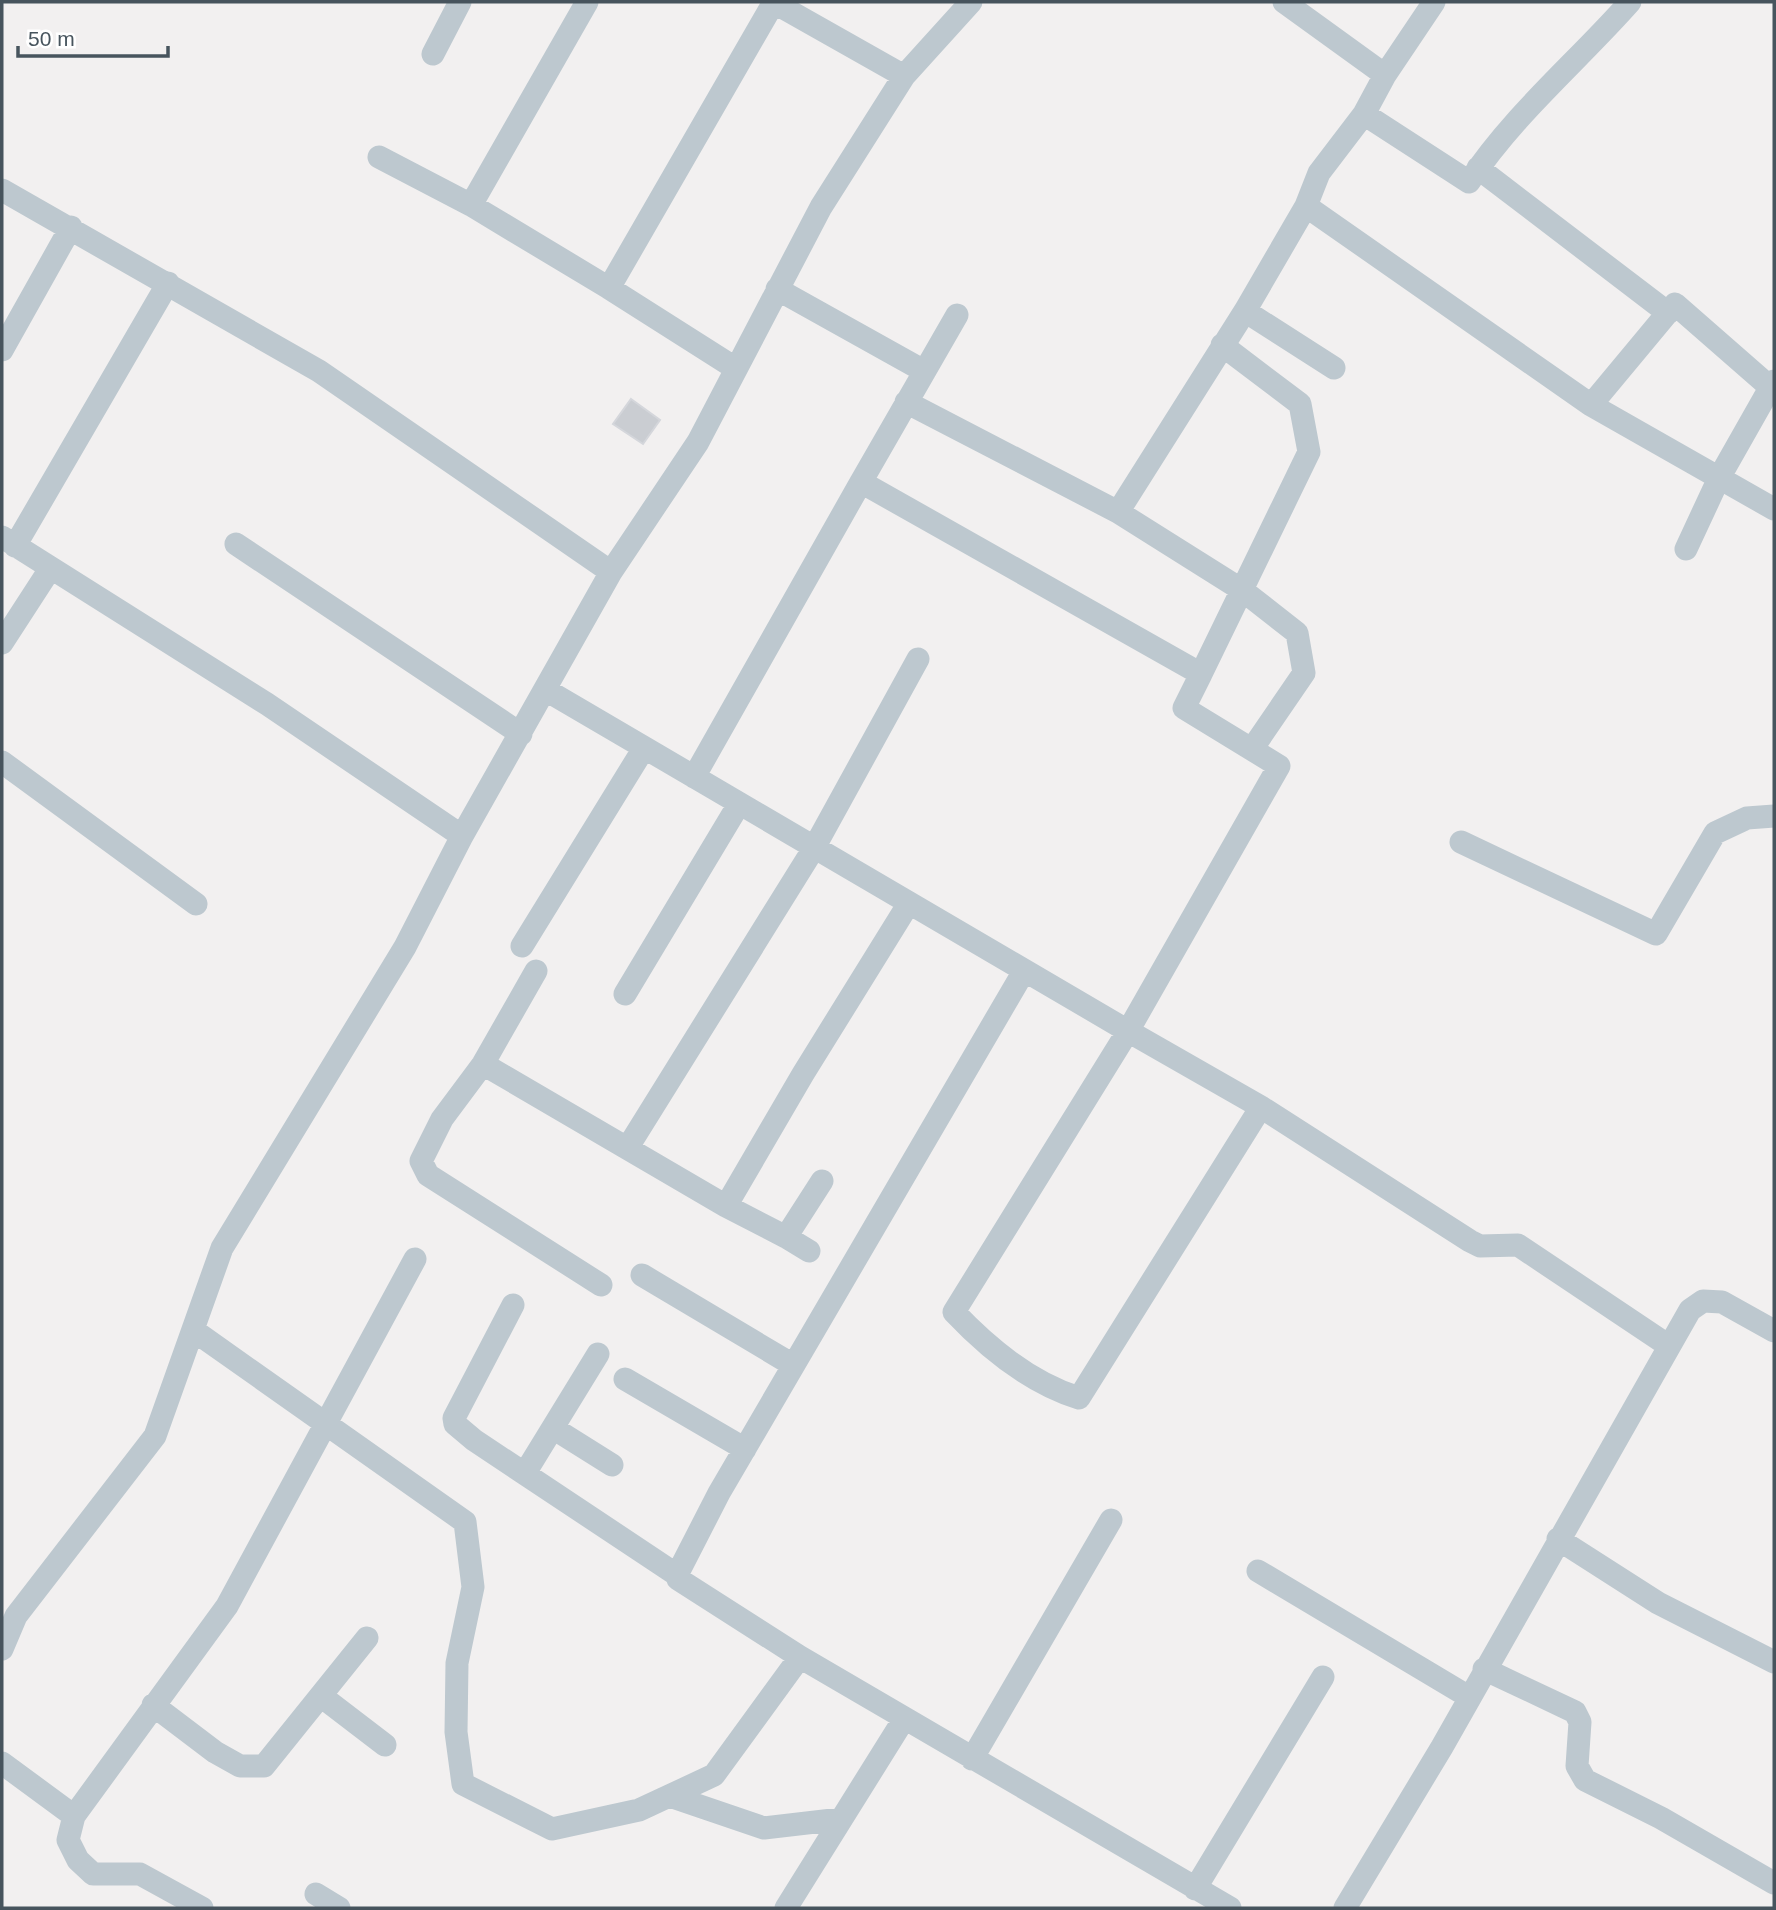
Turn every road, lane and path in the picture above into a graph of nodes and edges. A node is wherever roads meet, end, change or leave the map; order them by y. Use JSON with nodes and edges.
{"nodes":[{"id":1,"x":460,"y":2,"type":"edge"},
{"id":2,"x":587,"y":2,"type":"edge"},
{"id":3,"x":774,"y":2,"type":"edge"},
{"id":4,"x":971,"y":2,"type":"edge"},
{"id":5,"x":1284,"y":2,"type":"edge"},
{"id":6,"x":1434,"y":2,"type":"edge"},
{"id":7,"x":1617,"y":6,"type":"edge"},
{"id":8,"x":433,"y":54,"type":"dead end"},
{"id":9,"x":1385,"y":75,"type":"junction"},
{"id":10,"x":904,"y":76,"type":"junction"},
{"id":11,"x":1364,"y":114,"type":"junction"},
{"id":12,"x":379,"y":157,"type":"dead end"},
{"id":13,"x":1478,"y":168,"type":"junction"},
{"id":14,"x":2,"y":190,"type":"edge"},
{"id":15,"x":471,"y":205,"type":"junction"},
{"id":16,"x":1306,"y":206,"type":"junction"},
{"id":17,"x":71,"y":227,"type":"junction"},
{"id":18,"x":168,"y":283,"type":"junction"},
{"id":19,"x":609,"y":289,"type":"junction"},
{"id":20,"x":777,"y":289,"type":"junction"},
{"id":21,"x":1245,"y":311,"type":"junction"},
{"id":22,"x":1668,"y":313,"type":"junction"},
{"id":23,"x":957,"y":315,"type":"dead end"},
{"id":24,"x":1222,"y":345,"type":"junction"},
{"id":25,"x":2,"y":350,"type":"edge"},
{"id":26,"x":735,"y":368,"type":"junction"},
{"id":27,"x":1334,"y":368,"type":"dead end"},
{"id":28,"x":924,"y":371,"type":"junction"},
{"id":29,"x":1772,"y":384,"type":"edge"},
{"id":30,"x":905,"y":402,"type":"junction"},
{"id":31,"x":1591,"y":405,"type":"junction"},
{"id":32,"x":1719,"y":478,"type":"junction"},
{"id":33,"x":862,"y":482,"type":"junction"},
{"id":34,"x":1774,"y":509,"type":"edge"},
{"id":35,"x":1118,"y":512,"type":"junction"},
{"id":36,"x":9,"y":542,"type":"edge"},
{"id":37,"x":236,"y":544,"type":"dead end"},
{"id":38,"x":1686,"y":549,"type":"dead end"},
{"id":39,"x":50,"y":569,"type":"junction"},
{"id":40,"x":611,"y":572,"type":"junction"},
{"id":41,"x":1242,"y":590,"type":"junction"},
{"id":42,"x":2,"y":643,"type":"edge"},
{"id":43,"x":918,"y":659,"type":"dead end"},
{"id":44,"x":1201,"y":674,"type":"junction"},
{"id":45,"x":546,"y":690,"type":"junction"},
{"id":46,"x":521,"y":734,"type":"junction"},
{"id":47,"x":644,"y":748,"type":"junction"},
{"id":48,"x":1252,"y":749,"type":"junction"},
{"id":49,"x":2,"y":762,"type":"edge"},
{"id":50,"x":694,"y":777,"type":"junction"},
{"id":51,"x":739,"y":804,"type":"junction"},
{"id":52,"x":1774,"y":816,"type":"edge"},
{"id":53,"x":463,"y":836,"type":"junction"},
{"id":54,"x":1461,"y":842,"type":"dead end"},
{"id":55,"x":814,"y":848,"type":"junction"},
{"id":56,"x":909,"y":903,"type":"junction"},
{"id":57,"x":196,"y":904,"type":"dead end"},
{"id":58,"x":522,"y":946,"type":"dead end"},
{"id":59,"x":536,"y":971,"type":"dead end"},
{"id":60,"x":1024,"y":971,"type":"junction"},
{"id":61,"x":625,"y":994,"type":"dead end"},
{"id":62,"x":1128,"y":1031,"type":"junction"},
{"id":63,"x":483,"y":1064,"type":"junction"},
{"id":64,"x":1261,"y":1107,"type":"junction"},
{"id":65,"x":628,"y":1147,"type":"junction"},
{"id":66,"x":822,"y":1181,"type":"dead end"},
{"id":67,"x":726,"y":1206,"type":"junction"},
{"id":68,"x":786,"y":1237,"type":"junction"},
{"id":69,"x":809,"y":1251,"type":"dead end"},
{"id":70,"x":415,"y":1259,"type":"dead end"},
{"id":71,"x":642,"y":1275,"type":"dead end"},
{"id":72,"x":601,"y":1286,"type":"dead end"},
{"id":73,"x":513,"y":1305,"type":"dead end"},
{"id":74,"x":193,"y":1330,"type":"junction"},
{"id":75,"x":1774,"y":1331,"type":"edge"},
{"id":76,"x":1669,"y":1346,"type":"junction"},
{"id":77,"x":598,"y":1354,"type":"dead end"},
{"id":78,"x":793,"y":1365,"type":"junction"},
{"id":79,"x":625,"y":1379,"type":"dead end"},
{"id":80,"x":325,"y":1423,"type":"junction"},
{"id":81,"x":553,"y":1428,"type":"junction"},
{"id":82,"x":745,"y":1449,"type":"junction"},
{"id":83,"x":612,"y":1465,"type":"dead end"},
{"id":84,"x":525,"y":1473,"type":"junction"},
{"id":85,"x":1111,"y":1520,"type":"dead end"},
{"id":86,"x":1558,"y":1539,"type":"junction"},
{"id":87,"x":1258,"y":1571,"type":"dead end"},
{"id":88,"x":677,"y":1575,"type":"junction"},
{"id":89,"x":368,"y":1638,"type":"dead end"},
{"id":90,"x":2,"y":1648,"type":"edge"},
{"id":91,"x":800,"y":1657,"type":"junction"},
{"id":92,"x":1774,"y":1662,"type":"edge"},
{"id":93,"x":1484,"y":1669,"type":"junction"},
{"id":94,"x":1323,"y":1677,"type":"dead end"},
{"id":95,"x":321,"y":1696,"type":"junction"},
{"id":96,"x":1469,"y":1697,"type":"junction"},
{"id":97,"x":153,"y":1705,"type":"junction"},
{"id":98,"x":904,"y":1719,"type":"junction"},
{"id":99,"x":385,"y":1745,"type":"dead end"},
{"id":100,"x":972,"y":1759,"type":"junction"},
{"id":101,"x":2,"y":1763,"type":"edge"},
{"id":102,"x":670,"y":1796,"type":"junction"},
{"id":103,"x":74,"y":1816,"type":"junction"},
{"id":104,"x":841,"y":1819,"type":"junction"},
{"id":105,"x":1774,"y":1883,"type":"edge"},
{"id":106,"x":1195,"y":1889,"type":"junction"},
{"id":107,"x":316,"y":1894,"type":"dead end"},
{"id":108,"x":202,"y":1908,"type":"edge"},
{"id":109,"x":339,"y":1908,"type":"edge"},
{"id":110,"x":786,"y":1908,"type":"edge"},
{"id":111,"x":1230,"y":1908,"type":"edge"},
{"id":112,"x":1345,"y":1908,"type":"edge"}],
"edges":[{"from":1,"to":8,"type":"street"},
{"from":2,"to":15,"type":"street"},
{"from":3,"to":10,"type":"street"},
{"from":3,"to":19,"type":"street"},
{"from":4,"to":10,"type":"street"},
{"from":5,"to":9,"type":"street"},
{"from":6,"to":9,"type":"street"},
{"from":7,"to":13,"type":"street"},
{"from":9,"to":11,"type":"street"},
{"from":10,"to":20,"type":"street"},
{"from":11,"to":13,"type":"street"},
{"from":11,"to":16,"type":"street"},
{"from":12,"to":15,"type":"street"},
{"from":13,"to":22,"type":"street"},
{"from":14,"to":17,"type":"street"},
{"from":15,"to":19,"type":"street"},
{"from":16,"to":21,"type":"street"},
{"from":16,"to":31,"type":"street"},
{"from":17,"to":18,"type":"street"},
{"from":17,"to":25,"type":"street"},
{"from":18,"to":36,"type":"street"},
{"from":18,"to":40,"type":"street"},
{"from":19,"to":26,"type":"street"},
{"from":20,"to":26,"type":"street"},
{"from":20,"to":28,"type":"street"},
{"from":21,"to":24,"type":"street"},
{"from":21,"to":27,"type":"street"},
{"from":22,"to":29,"type":"street"},
{"from":22,"to":31,"type":"street"},
{"from":23,"to":28,"type":"street"},
{"from":24,"to":35,"type":"street"},
{"from":24,"to":41,"type":"street"},
{"from":26,"to":40,"type":"street"},
{"from":28,"to":30,"type":"street"},
{"from":29,"to":32,"type":"street"},
{"from":30,"to":33,"type":"street"},
{"from":30,"to":35,"type":"street"},
{"from":31,"to":32,"type":"street"},
{"from":32,"to":34,"type":"street"},
{"from":32,"to":38,"type":"street"},
{"from":33,"to":44,"type":"street"},
{"from":33,"to":50,"type":"street"},
{"from":35,"to":41,"type":"street"},
{"from":36,"to":39,"type":"street"},
{"from":37,"to":46,"type":"street"},
{"from":39,"to":42,"type":"street"},
{"from":39,"to":53,"type":"street"},
{"from":40,"to":45,"type":"street"},
{"from":41,"to":44,"type":"street"},
{"from":41,"to":48,"type":"street"},
{"from":43,"to":55,"type":"street"},
{"from":44,"to":48,"type":"street"},
{"from":45,"to":46,"type":"street"},
{"from":45,"to":47,"type":"street"},
{"from":46,"to":53,"type":"street"},
{"from":47,"to":50,"type":"street"},
{"from":47,"to":58,"type":"street"},
{"from":48,"to":62,"type":"street"},
{"from":49,"to":57,"type":"street"},
{"from":50,"to":51,"type":"street"},
{"from":51,"to":55,"type":"street"},
{"from":51,"to":61,"type":"street"},
{"from":52,"to":54,"type":"street"},
{"from":53,"to":74,"type":"street"},
{"from":55,"to":56,"type":"street"},
{"from":55,"to":65,"type":"street"},
{"from":56,"to":60,"type":"street"},
{"from":56,"to":67,"type":"street"},
{"from":59,"to":63,"type":"street"},
{"from":60,"to":62,"type":"street"},
{"from":60,"to":78,"type":"street"},
{"from":62,"to":64,"type":"street"},
{"from":62,"to":64,"type":"street"},
{"from":63,"to":65,"type":"street"},
{"from":63,"to":72,"type":"street"},
{"from":64,"to":76,"type":"street"},
{"from":65,"to":67,"type":"street"},
{"from":66,"to":68,"type":"street"},
{"from":67,"to":68,"type":"street"},
{"from":68,"to":69,"type":"street"},
{"from":70,"to":80,"type":"street"},
{"from":71,"to":78,"type":"street"},
{"from":73,"to":84,"type":"street"},
{"from":74,"to":80,"type":"street"},
{"from":74,"to":90,"type":"street"},
{"from":75,"to":76,"type":"street"},
{"from":76,"to":86,"type":"street"},
{"from":77,"to":81,"type":"street"},
{"from":78,"to":82,"type":"street"},
{"from":79,"to":82,"type":"street"},
{"from":80,"to":97,"type":"street"},
{"from":80,"to":102,"type":"street"},
{"from":81,"to":83,"type":"street"},
{"from":81,"to":84,"type":"street"},
{"from":82,"to":88,"type":"street"},
{"from":84,"to":88,"type":"street"},
{"from":85,"to":100,"type":"street"},
{"from":86,"to":92,"type":"street"},
{"from":86,"to":93,"type":"street"},
{"from":87,"to":96,"type":"street"},
{"from":88,"to":91,"type":"street"},
{"from":89,"to":95,"type":"street"},
{"from":91,"to":98,"type":"street"},
{"from":91,"to":102,"type":"street"},
{"from":93,"to":96,"type":"street"},
{"from":93,"to":105,"type":"street"},
{"from":94,"to":106,"type":"street"},
{"from":95,"to":97,"type":"street"},
{"from":95,"to":99,"type":"street"},
{"from":96,"to":112,"type":"street"},
{"from":97,"to":103,"type":"street"},
{"from":98,"to":100,"type":"street"},
{"from":98,"to":104,"type":"street"},
{"from":100,"to":106,"type":"street"},
{"from":101,"to":103,"type":"street"},
{"from":102,"to":104,"type":"street"},
{"from":103,"to":108,"type":"street"},
{"from":104,"to":110,"type":"street"},
{"from":106,"to":111,"type":"street"},
{"from":107,"to":109,"type":"street"}]}
